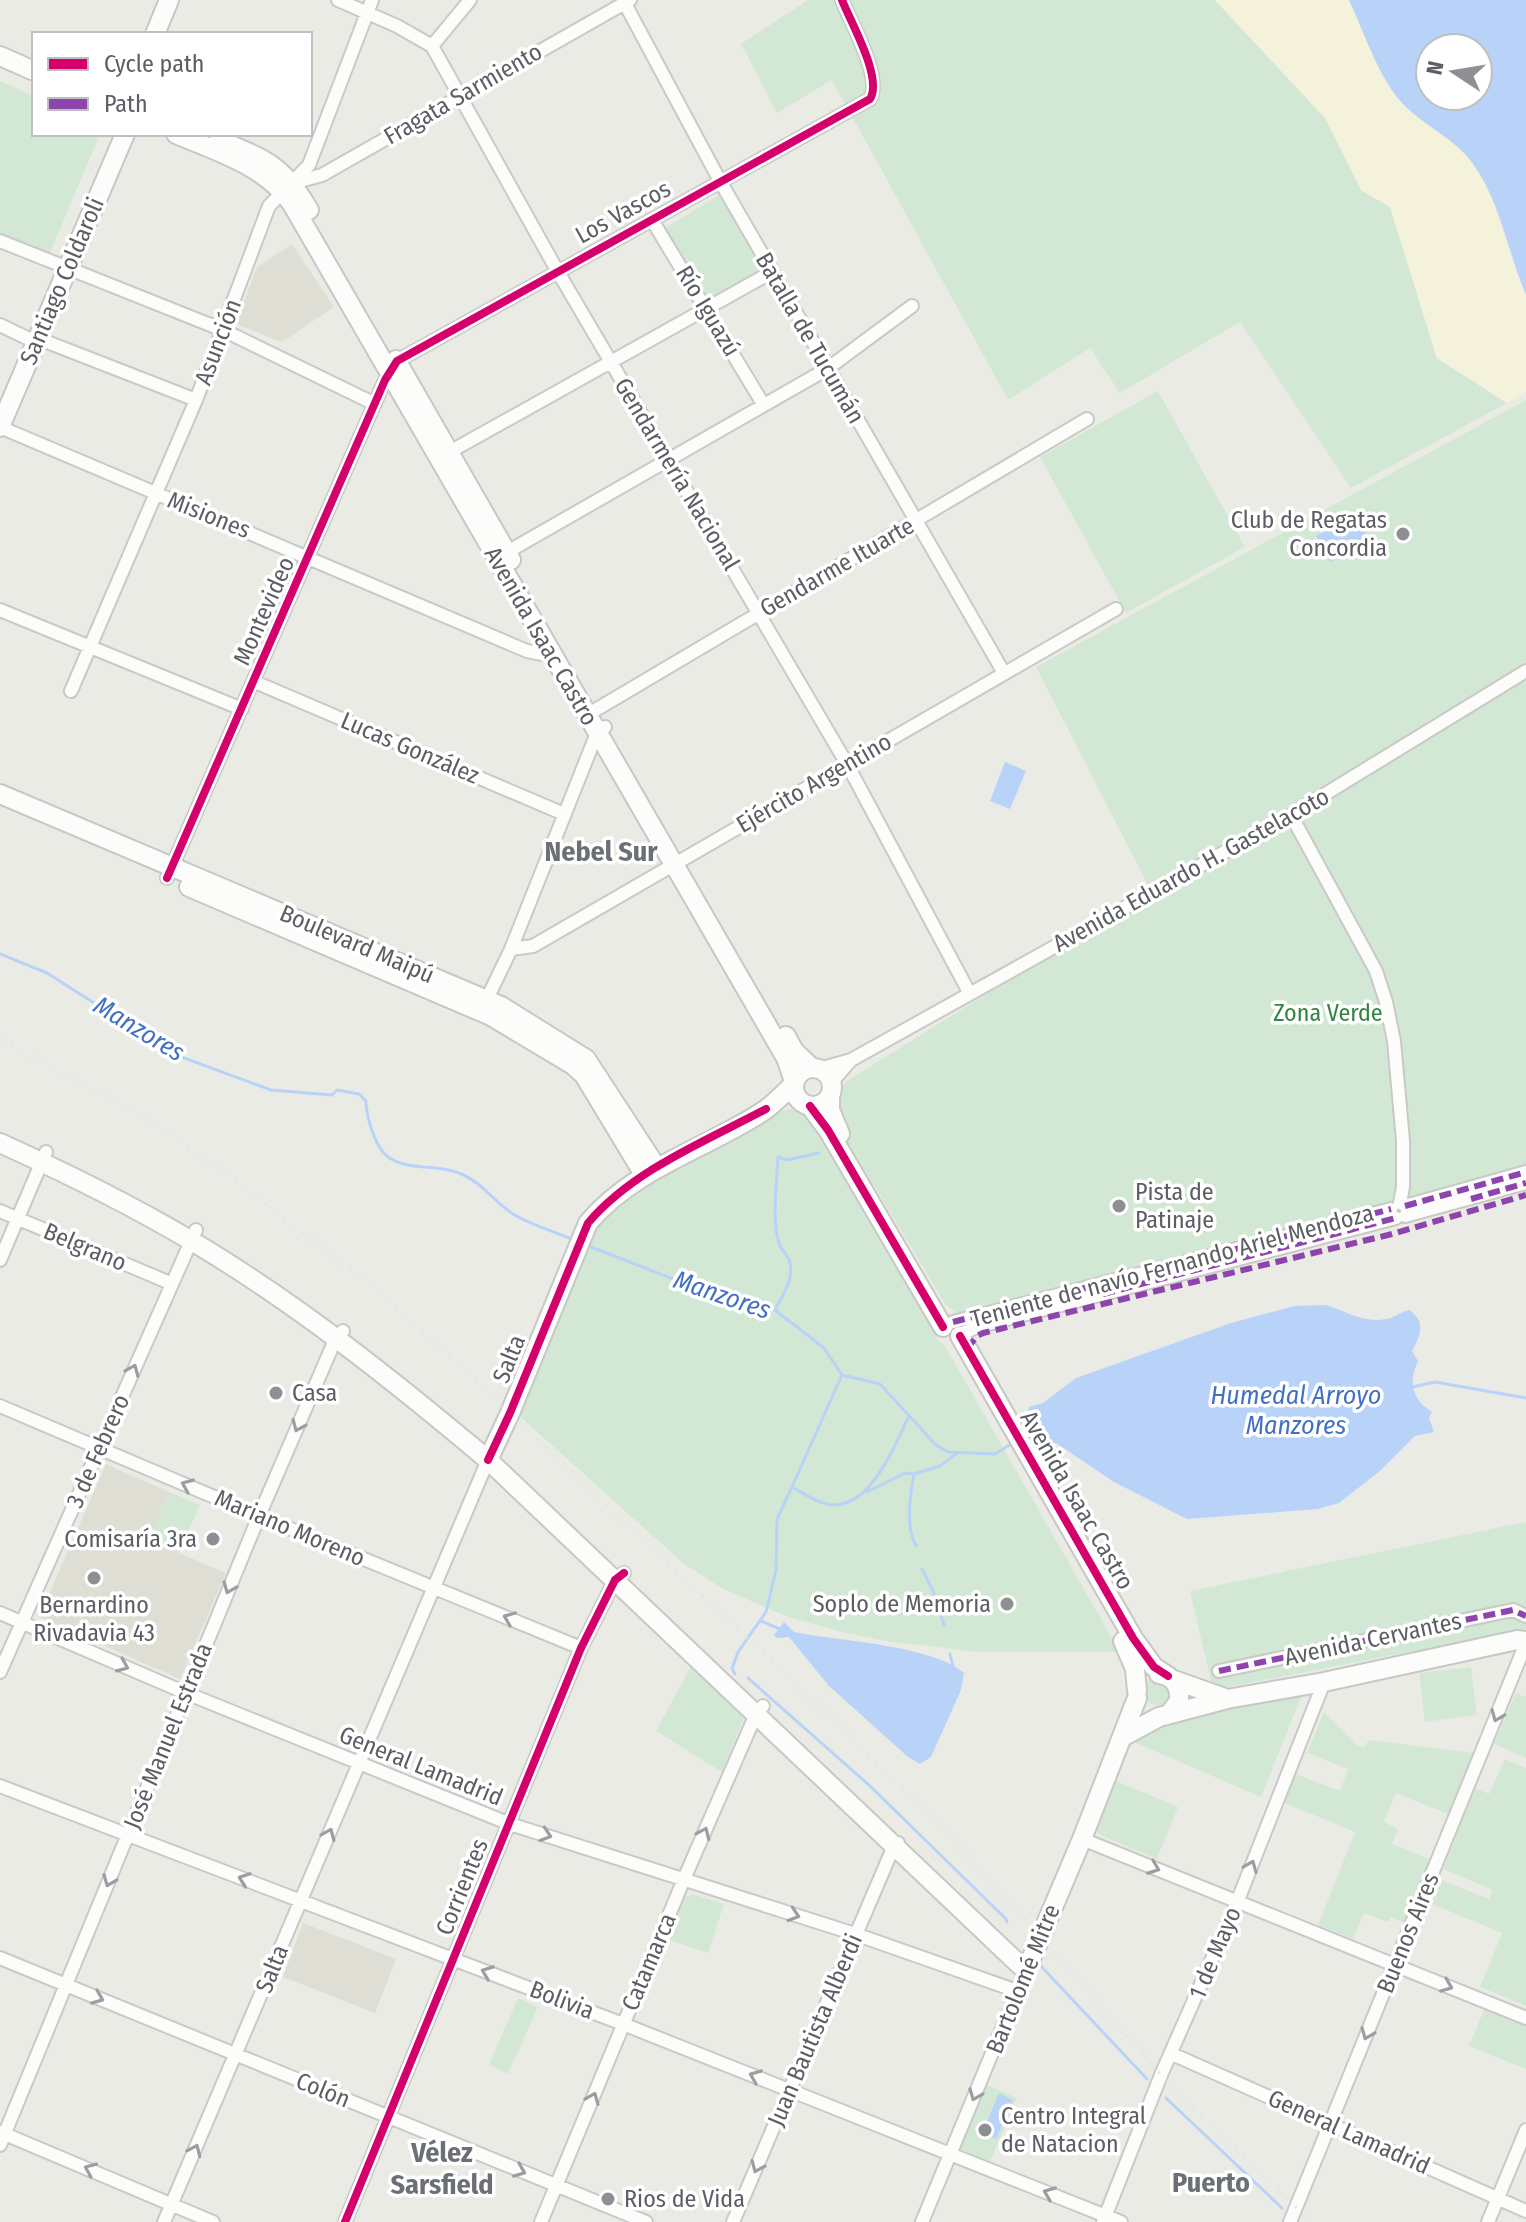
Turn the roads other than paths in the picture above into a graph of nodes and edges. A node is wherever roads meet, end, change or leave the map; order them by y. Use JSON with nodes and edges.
{"nodes":[{"id":1,"x":169,"y":0,"type":"edge"},
{"id":2,"x":180,"y":0,"type":"edge"},
{"id":3,"x":338,"y":0,"type":"edge"},
{"id":4,"x":470,"y":0,"type":"edge"},
{"id":5,"x":842,"y":0,"type":"edge"},
{"id":6,"x":626,"y":1,"type":"edge"},
{"id":7,"x":370,"y":6,"type":"edge"},
{"id":8,"x":156,"y":32,"type":"edge"},
{"id":9,"x":167,"y":32,"type":"edge"},
{"id":10,"x":0,"y":45,"type":"edge"},
{"id":11,"x":432,"y":46,"type":"junction"},
{"id":12,"x":0,"y":56,"type":"edge"},
{"id":13,"x":32,"y":59,"type":"edge"},
{"id":14,"x":32,"y":70,"type":"edge"},
{"id":15,"x":461,"y":95,"type":"junction"},
{"id":16,"x":111,"y":136,"type":"edge"},
{"id":17,"x":124,"y":136,"type":"edge"},
{"id":18,"x":181,"y":136,"type":"edge"},
{"id":19,"x":211,"y":136,"type":"edge"},
{"id":20,"x":720,"y":181,"type":"junction"},
{"id":21,"x":288,"y":188,"type":"junction"},
{"id":22,"x":652,"y":220,"type":"junction"},
{"id":23,"x":0,"y":241,"type":"edge"},
{"id":24,"x":62,"y":265,"type":"junction"},
{"id":25,"x":558,"y":272,"type":"junction"},
{"id":26,"x":772,"y":272,"type":"junction"},
{"id":27,"x":912,"y":306,"type":"dead end"},
{"id":28,"x":707,"y":308,"type":"junction"},
{"id":29,"x":0,"y":325,"type":"edge"},
{"id":30,"x":223,"y":330,"type":"junction"},
{"id":31,"x":35,"y":339,"type":"junction"},
{"id":32,"x":611,"y":362,"type":"junction"},
{"id":33,"x":393,"y":367,"type":"junction"},
{"id":34,"x":827,"y":369,"type":"junction"},
{"id":35,"x":196,"y":400,"type":"junction"},
{"id":36,"x":0,"y":403,"type":"edge"},
{"id":37,"x":375,"y":404,"type":"junction"},
{"id":38,"x":763,"y":404,"type":"junction"},
{"id":39,"x":1087,"y":419,"type":"dead end"},
{"id":40,"x":0,"y":427,"type":"edge"},
{"id":41,"x":444,"y":456,"type":"junction"},
{"id":42,"x":667,"y":459,"type":"junction"},
{"id":43,"x":156,"y":493,"type":"junction"},
{"id":44,"x":915,"y":521,"type":"junction"},
{"id":45,"x":501,"y":555,"type":"junction"},
{"id":46,"x":310,"y":556,"type":"junction"},
{"id":47,"x":1116,"y":609,"type":"dead end"},
{"id":48,"x":0,"y":610,"type":"edge"},
{"id":49,"x":759,"y":612,"type":"junction"},
{"id":50,"x":90,"y":647,"type":"junction"},
{"id":51,"x":552,"y":656,"type":"junction"},
{"id":52,"x":1526,"y":671,"type":"edge"},
{"id":53,"x":1004,"y":673,"type":"junction"},
{"id":54,"x":255,"y":682,"type":"junction"},
{"id":55,"x":71,"y":691,"type":"dead end"},
{"id":56,"x":242,"y":709,"type":"junction"},
{"id":57,"x":591,"y":711,"type":"junction"},
{"id":58,"x":601,"y":730,"type":"junction"},
{"id":59,"x":847,"y":764,"type":"junction"},
{"id":60,"x":0,"y":794,"type":"edge"},
{"id":61,"x":0,"y":806,"type":"edge"},
{"id":62,"x":564,"y":814,"type":"junction"},
{"id":63,"x":1291,"y":815,"type":"junction"},
{"id":64,"x":678,"y":862,"type":"junction"},
{"id":65,"x":170,"y":872,"type":"junction"},
{"id":66,"x":511,"y":949,"type":"junction"},
{"id":67,"x":970,"y":994,"type":"junction"},
{"id":68,"x":484,"y":1006,"type":"junction"},
{"id":69,"x":851,"y":1060,"type":"junction"},
{"id":70,"x":823,"y":1079,"type":"junction"},
{"id":71,"x":794,"y":1083,"type":"junction"},
{"id":72,"x":806,"y":1105,"type":"junction"},
{"id":73,"x":766,"y":1109,"type":"junction"},
{"id":74,"x":0,"y":1130,"type":"edge"},
{"id":75,"x":0,"y":1143,"type":"edge"},
{"id":76,"x":44,"y":1157,"type":"junction"},
{"id":77,"x":651,"y":1172,"type":"junction"},
{"id":78,"x":1526,"y":1172,"type":"edge"},
{"id":79,"x":1526,"y":1183,"type":"edge"},
{"id":80,"x":1399,"y":1210,"type":"junction"},
{"id":81,"x":0,"y":1211,"type":"edge"},
{"id":82,"x":17,"y":1218,"type":"junction"},
{"id":83,"x":193,"y":1235,"type":"junction"},
{"id":84,"x":0,"y":1260,"type":"edge"},
{"id":85,"x":170,"y":1283,"type":"junction"},
{"id":86,"x":954,"y":1331,"type":"junction"},
{"id":87,"x":339,"y":1336,"type":"junction"},
{"id":88,"x":0,"y":1406,"type":"edge"},
{"id":89,"x":100,"y":1448,"type":"junction"},
{"id":90,"x":491,"y":1454,"type":"junction"},
{"id":91,"x":1044,"y":1493,"type":"junction"},
{"id":92,"x":259,"y":1516,"type":"junction"},
{"id":93,"x":620,"y":1577,"type":"junction"},
{"id":94,"x":433,"y":1587,"type":"junction"},
{"id":95,"x":0,"y":1613,"type":"edge"},
{"id":96,"x":1526,"y":1616,"type":"edge"},
{"id":97,"x":22,"y":1622,"type":"junction"},
{"id":98,"x":1526,"y":1642,"type":"edge"},
{"id":99,"x":581,"y":1648,"type":"junction"},
{"id":100,"x":1219,"y":1671,"type":"dead end"},
{"id":101,"x":0,"y":1672,"type":"edge"},
{"id":102,"x":1171,"y":1678,"type":"junction"},
{"id":103,"x":1324,"y":1682,"type":"junction"},
{"id":104,"x":186,"y":1693,"type":"junction"},
{"id":105,"x":1137,"y":1694,"type":"junction"},
{"id":106,"x":1227,"y":1699,"type":"junction"},
{"id":107,"x":760,"y":1710,"type":"junction"},
{"id":108,"x":1165,"y":1715,"type":"junction"},
{"id":109,"x":1124,"y":1736,"type":"junction"},
{"id":110,"x":359,"y":1762,"type":"junction"},
{"id":111,"x":0,"y":1786,"type":"edge"},
{"id":112,"x":510,"y":1824,"type":"junction"},
{"id":113,"x":127,"y":1836,"type":"junction"},
{"id":114,"x":1082,"y":1839,"type":"junction"},
{"id":115,"x":897,"y":1844,"type":"junction"},
{"id":116,"x":684,"y":1879,"type":"junction"},
{"id":117,"x":301,"y":1900,"type":"junction"},
{"id":118,"x":1238,"y":1900,"type":"junction"},
{"id":119,"x":855,"y":1934,"type":"junction"},
{"id":120,"x":0,"y":1958,"type":"edge"},
{"id":121,"x":454,"y":1959,"type":"junction"},
{"id":122,"x":1395,"y":1965,"type":"junction"},
{"id":123,"x":1028,"y":1966,"type":"junction"},
{"id":124,"x":66,"y":1985,"type":"junction"},
{"id":125,"x":1017,"y":1991,"type":"junction"},
{"id":126,"x":1526,"y":2018,"type":"edge"},
{"id":127,"x":623,"y":2024,"type":"junction"},
{"id":128,"x":1172,"y":2054,"type":"junction"},
{"id":129,"x":237,"y":2055,"type":"junction"},
{"id":130,"x":790,"y":2090,"type":"junction"},
{"id":131,"x":390,"y":2117,"type":"junction"},
{"id":132,"x":1332,"y":2123,"type":"junction"},
{"id":133,"x":1526,"y":2130,"type":"edge"},
{"id":134,"x":2,"y":2137,"type":"edge"},
{"id":135,"x":951,"y":2154,"type":"junction"},
{"id":136,"x":557,"y":2185,"type":"junction"},
{"id":137,"x":1497,"y":2199,"type":"junction"},
{"id":138,"x":171,"y":2204,"type":"junction"},
{"id":139,"x":1526,"y":2211,"type":"edge"},
{"id":140,"x":1105,"y":2219,"type":"edge"},
{"id":141,"x":164,"y":2222,"type":"edge"},
{"id":142,"x":213,"y":2222,"type":"edge"},
{"id":143,"x":345,"y":2222,"type":"edge"},
{"id":144,"x":541,"y":2222,"type":"edge"},
{"id":145,"x":646,"y":2222,"type":"edge"},
{"id":146,"x":733,"y":2222,"type":"edge"},
{"id":147,"x":922,"y":2222,"type":"edge"},
{"id":148,"x":1121,"y":2222,"type":"edge"},
{"id":149,"x":1290,"y":2222,"type":"edge"},
{"id":150,"x":1488,"y":2222,"type":"edge"}],
"edges":[{"from":1,"to":8,"type":"main road"},
{"from":2,"to":9,"type":"main road"},
{"from":3,"to":7,"type":"street"},
{"from":4,"to":11,"type":"street"},
{"from":5,"to":20,"type":"street","name":"Los Vascos"},
{"from":6,"to":15,"type":"street","name":"Fragata Sarmiento"},
{"from":6,"to":20,"type":"street","name":"Batalla de Tucumán"},
{"from":7,"to":11,"type":"street"},
{"from":7,"to":21,"type":"street","name":"Asunción"},
{"from":10,"to":13,"type":"main road"},
{"from":11,"to":15,"type":"street","name":"Gendarmería Nacional"},
{"from":12,"to":14,"type":"main road"},
{"from":15,"to":21,"type":"street","name":"Fragata Sarmiento"},
{"from":15,"to":25,"type":"street","name":"Gendarmería Nacional"},
{"from":16,"to":24,"type":"main road","name":"Santiago Coldaroli"},
{"from":17,"to":24,"type":"main road","name":"Santiago Coldaroli"},
{"from":18,"to":21,"type":"main road"},
{"from":19,"to":21,"type":"main road"},
{"from":20,"to":22,"type":"street","name":"Los Vascos"},
{"from":20,"to":26,"type":"street","name":"Batalla de Tucumán"},
{"from":21,"to":30,"type":"street","name":"Asunción"},
{"from":21,"to":33,"type":"main road","name":"Avenida Isaac Castro"},
{"from":22,"to":25,"type":"street","name":"Los Vascos"},
{"from":22,"to":28,"type":"street","name":"Río Iguazú"},
{"from":23,"to":24,"type":"street"},
{"from":24,"to":30,"type":"street"},
{"from":24,"to":31,"type":"main road","name":"Santiago Coldaroli"},
{"from":25,"to":32,"type":"street","name":"Gendarmería Nacional"},
{"from":25,"to":33,"type":"street","name":"Los Vascos"},
{"from":26,"to":28,"type":"street"},
{"from":26,"to":34,"type":"street","name":"Batalla de Tucumán"},
{"from":27,"to":34,"type":"street"},
{"from":28,"to":32,"type":"street"},
{"from":28,"to":38,"type":"street","name":"Río Iguazú"},
{"from":29,"to":31,"type":"street"},
{"from":30,"to":35,"type":"street","name":"Asunción"},
{"from":30,"to":37,"type":"street"},
{"from":31,"to":35,"type":"street"},
{"from":31,"to":36,"type":"main road","name":"Santiago Coldaroli"},
{"from":31,"to":40,"type":"main road","name":"Santiago Coldaroli"},
{"from":32,"to":41,"type":"street"},
{"from":32,"to":42,"type":"street","name":"Gendarmería Nacional"},
{"from":33,"to":37,"type":"street","name":"Montevideo"},
{"from":33,"to":41,"type":"main road","name":"Avenida Isaac Castro"},
{"from":34,"to":38,"type":"street"},
{"from":34,"to":44,"type":"street","name":"Batalla de Tucumán"},
{"from":35,"to":43,"type":"street","name":"Asunción"},
{"from":37,"to":46,"type":"street","name":"Montevideo"},
{"from":38,"to":42,"type":"street"},
{"from":39,"to":44,"type":"street","name":"Gendarme Ituarte"},
{"from":40,"to":43,"type":"street","name":"Misiones"},
{"from":41,"to":45,"type":"main road","name":"Avenida Isaac Castro"},
{"from":42,"to":45,"type":"street"},
{"from":42,"to":49,"type":"street","name":"Gendarmería Nacional"},
{"from":43,"to":46,"type":"street","name":"Misiones"},
{"from":43,"to":50,"type":"street","name":"Asunción"},
{"from":44,"to":49,"type":"street","name":"Gendarme Ituarte"},
{"from":44,"to":53,"type":"street","name":"Batalla de Tucumán"},
{"from":45,"to":51,"type":"main road","name":"Avenida Isaac Castro"},
{"from":45,"to":57,"type":"main road","name":"Avenida Isaac Castro"},
{"from":46,"to":51,"type":"street","name":"Misiones"},
{"from":46,"to":54,"type":"street","name":"Montevideo"},
{"from":47,"to":53,"type":"street","name":"Ejército Argentino"},
{"from":48,"to":50,"type":"street"},
{"from":49,"to":57,"type":"street","name":"Gendarme Ituarte"},
{"from":49,"to":59,"type":"street","name":"Gendarmería Nacional"},
{"from":50,"to":55,"type":"street","name":"Asunción"},
{"from":50,"to":56,"type":"street"},
{"from":51,"to":57,"type":"main road","name":"Avenida Isaac Castro"},
{"from":52,"to":63,"type":"street","name":"Avenida Eduardo H. Gastelacoto"},
{"from":53,"to":59,"type":"street","name":"Ejército Argentino"},
{"from":54,"to":56,"type":"street","name":"Montevideo"},
{"from":54,"to":62,"type":"street","name":"Lucas González"},
{"from":56,"to":65,"type":"street","name":"Montevideo"},
{"from":57,"to":58,"type":"main road","name":"Avenida Isaac Castro"},
{"from":58,"to":62,"type":"street"},
{"from":58,"to":64,"type":"main road","name":"Avenida Isaac Castro"},
{"from":59,"to":64,"type":"street","name":"Ejército Argentino"},
{"from":59,"to":67,"type":"street","name":"Gendarmería Nacional"},
{"from":60,"to":65,"type":"main road","name":"Boulevard Maipú"},
{"from":61,"to":65,"type":"main road","name":"Boulevard Maipú"},
{"from":62,"to":66,"type":"street"},
{"from":63,"to":67,"type":"street","name":"Avenida Eduardo H. Gastelacoto"},
{"from":63,"to":80,"type":"street"},
{"from":64,"to":66,"type":"street","name":"Ejército Argentino"},
{"from":64,"to":70,"type":"main road","name":"Avenida Isaac Castro"},
{"from":64,"to":71,"type":"main road","name":"Avenida Isaac Castro"},
{"from":65,"to":68,"type":"main road","name":"Boulevard Maipú"},
{"from":66,"to":68,"type":"street"},
{"from":67,"to":69,"type":"street","name":"Avenida Eduardo H. Gastelacoto"},
{"from":68,"to":77,"type":"main road","name":"Boulevard Maipú"},
{"from":69,"to":70,"type":"street","name":"Avenida Eduardo H. Gastelacoto"},
{"from":69,"to":70,"type":"street","name":"Avenida Eduardo H. Gastelacoto"},
{"from":70,"to":71,"type":"main road"},
{"from":70,"to":72,"type":"main road"},
{"from":70,"to":86,"type":"main road","name":"Avenida Isaac Castro"},
{"from":71,"to":72,"type":"main road"},
{"from":71,"to":73,"type":"main road"},
{"from":72,"to":73,"type":"main road"},
{"from":72,"to":86,"type":"main road","name":"Avenida Isaac Castro"},
{"from":73,"to":77,"type":"main road"},
{"from":74,"to":76,"type":"main road"},
{"from":75,"to":76,"type":"main road"},
{"from":76,"to":82,"type":"street"},
{"from":76,"to":83,"type":"main road"},
{"from":77,"to":90,"type":"main road","name":"Salta"},
{"from":78,"to":80,"type":"street","name":"Teniente de navío Fernando Ariel Mendoza"},
{"from":79,"to":80,"type":"street","name":"Teniente de navío Fernando Ariel Mendoza"},
{"from":80,"to":86,"type":"street","name":"Teniente de navío Fernando Ariel Mendoza"},
{"from":81,"to":82,"type":"street","name":"Belgrano"},
{"from":82,"to":84,"type":"street"},
{"from":82,"to":85,"type":"street","name":"Belgrano"},
{"from":83,"to":85,"type":"street","name":"3 de Febrero"},
{"from":83,"to":87,"type":"main road"},
{"from":89,"to":85,"type":"street","name":"3 de Febrero","one_way":true},
{"from":86,"to":91,"type":"main road","name":"Avenida Isaac Castro"},
{"from":87,"to":90,"type":"main road"},
{"from":87,"to":92,"type":"street","name":"José Manuel Estrada","one_way":true},
{"from":88,"to":89,"type":"street","name":"Mariano Moreno"},
{"from":92,"to":89,"type":"street","name":"Mariano Moreno","one_way":true},
{"from":89,"to":97,"type":"street","name":"3 de Febrero"},
{"from":90,"to":93,"type":"main road"},
{"from":90,"to":94,"type":"street","name":"Salta"},
{"from":91,"to":102,"type":"main road","name":"Avenida Isaac Castro"},
{"from":91,"to":105,"type":"main road","name":"Avenida Isaac Castro"},
{"from":92,"to":94,"type":"street","name":"Mariano Moreno"},
{"from":92,"to":104,"type":"street","name":"José Manuel Estrada","one_way":true},
{"from":93,"to":99,"type":"street","name":"Corrientes"},
{"from":93,"to":107,"type":"main road"},
{"from":99,"to":94,"type":"street","name":"Mariano Moreno","one_way":true},
{"from":94,"to":110,"type":"street","name":"Salta"},
{"from":95,"to":97,"type":"street","name":"General Lamadrid"},
{"from":96,"to":100,"type":"street","name":"Avenida Cervantes"},
{"from":97,"to":101,"type":"street","name":"3 de Febrero"},
{"from":97,"to":104,"type":"street","name":"General Lamadrid","one_way":true},
{"from":98,"to":103,"type":"main road"},
{"from":98,"to":122,"type":"street","name":"Buenos Aires","one_way":true},
{"from":99,"to":112,"type":"street","name":"Corrientes"},
{"from":102,"to":105,"type":"main road"},
{"from":102,"to":106,"type":"main road"},
{"from":102,"to":108,"type":"main road"},
{"from":103,"to":106,"type":"main road"},
{"from":118,"to":103,"type":"street","name":"1 de Mayo","one_way":true},
{"from":104,"to":110,"type":"street","name":"General Lamadrid"},
{"from":104,"to":113,"type":"street","name":"José Manuel Estrada"},
{"from":105,"to":108,"type":"main road"},
{"from":105,"to":109,"type":"main road","name":"Bartolomé Mitre"},
{"from":106,"to":108,"type":"main road"},
{"from":107,"to":115,"type":"main road"},
{"from":116,"to":107,"type":"street","name":"Catamarca","one_way":true},
{"from":108,"to":109,"type":"main road"},
{"from":109,"to":114,"type":"main road","name":"Bartolomé Mitre"},
{"from":110,"to":112,"type":"street","name":"General Lamadrid"},
{"from":117,"to":110,"type":"street","name":"Salta","one_way":true},
{"from":111,"to":113,"type":"street","name":"Bolivia"},
{"from":112,"to":116,"type":"street","name":"General Lamadrid","one_way":true},
{"from":112,"to":121,"type":"street","name":"Corrientes"},
{"from":117,"to":113,"type":"street","name":"Bolivia","one_way":true},
{"from":113,"to":124,"type":"street","name":"José Manuel Estrada","one_way":true},
{"from":114,"to":118,"type":"street","one_way":true},
{"from":114,"to":123,"type":"main road","name":"Bartolomé Mitre"},
{"from":115,"to":119,"type":"street","name":"Juan Bautista Alberdi"},
{"from":115,"to":123,"type":"main road"},
{"from":116,"to":119,"type":"street","name":"General Lamadrid","one_way":true},
{"from":116,"to":127,"type":"street","name":"Catamarca"},
{"from":117,"to":121,"type":"street","name":"Bolivia"},
{"from":117,"to":129,"type":"street","name":"Salta"},
{"from":118,"to":122,"type":"street"},
{"from":118,"to":128,"type":"street","name":"1 de Mayo"},
{"from":119,"to":125,"type":"street","name":"General Lamadrid"},
{"from":119,"to":130,"type":"street","name":"Juan Bautista Alberdi"},
{"from":120,"to":124,"type":"street","name":"Colón"},
{"from":127,"to":121,"type":"street","name":"Bolivia","one_way":true},
{"from":121,"to":131,"type":"street","name":"Corrientes"},
{"from":122,"to":126,"type":"street","one_way":true},
{"from":122,"to":132,"type":"street","name":"Buenos Aires","one_way":true},
{"from":123,"to":125,"type":"street","name":"Bartolomé Mitre"},
{"from":124,"to":129,"type":"street","name":"Colón","one_way":true},
{"from":124,"to":134,"type":"street","name":"José Manuel Estrada"},
{"from":125,"to":135,"type":"street","name":"Bartolomé Mitre","one_way":true},
{"from":130,"to":127,"type":"street","name":"Bolivia","one_way":true},
{"from":136,"to":127,"type":"street","name":"Catamarca","one_way":true},
{"from":128,"to":132,"type":"street","name":"General Lamadrid"},
{"from":128,"to":140,"type":"street","name":"1 de Mayo"},
{"from":129,"to":131,"type":"street","name":"Colón"},
{"from":138,"to":129,"type":"street","name":"Salta","one_way":true},
{"from":130,"to":135,"type":"street","name":"Bolivia"},
{"from":130,"to":146,"type":"street","name":"Juan Bautista Alberdi","one_way":true},
{"from":131,"to":136,"type":"street","name":"Colón","one_way":true},
{"from":131,"to":143,"type":"street","name":"Corrientes"},
{"from":132,"to":137,"type":"street","name":"General Lamadrid"},
{"from":132,"to":149,"type":"street","name":"Buenos Aires"},
{"from":133,"to":137,"type":"street"},
{"from":138,"to":134,"type":"street","one_way":true},
{"from":140,"to":135,"type":"street","name":"Bolivia","one_way":true},
{"from":135,"to":147,"type":"street","name":"Bartolomé Mitre"},
{"from":136,"to":144,"type":"street","name":"Catamarca"},
{"from":136,"to":145,"type":"street","name":"Colón"},
{"from":137,"to":139,"type":"street","name":"General Lamadrid"},
{"from":137,"to":150,"type":"street"},
{"from":138,"to":141,"type":"street","name":"Salta"},
{"from":138,"to":142,"type":"street"},
{"from":140,"to":148,"type":"street","name":"Bolivia"}]}
